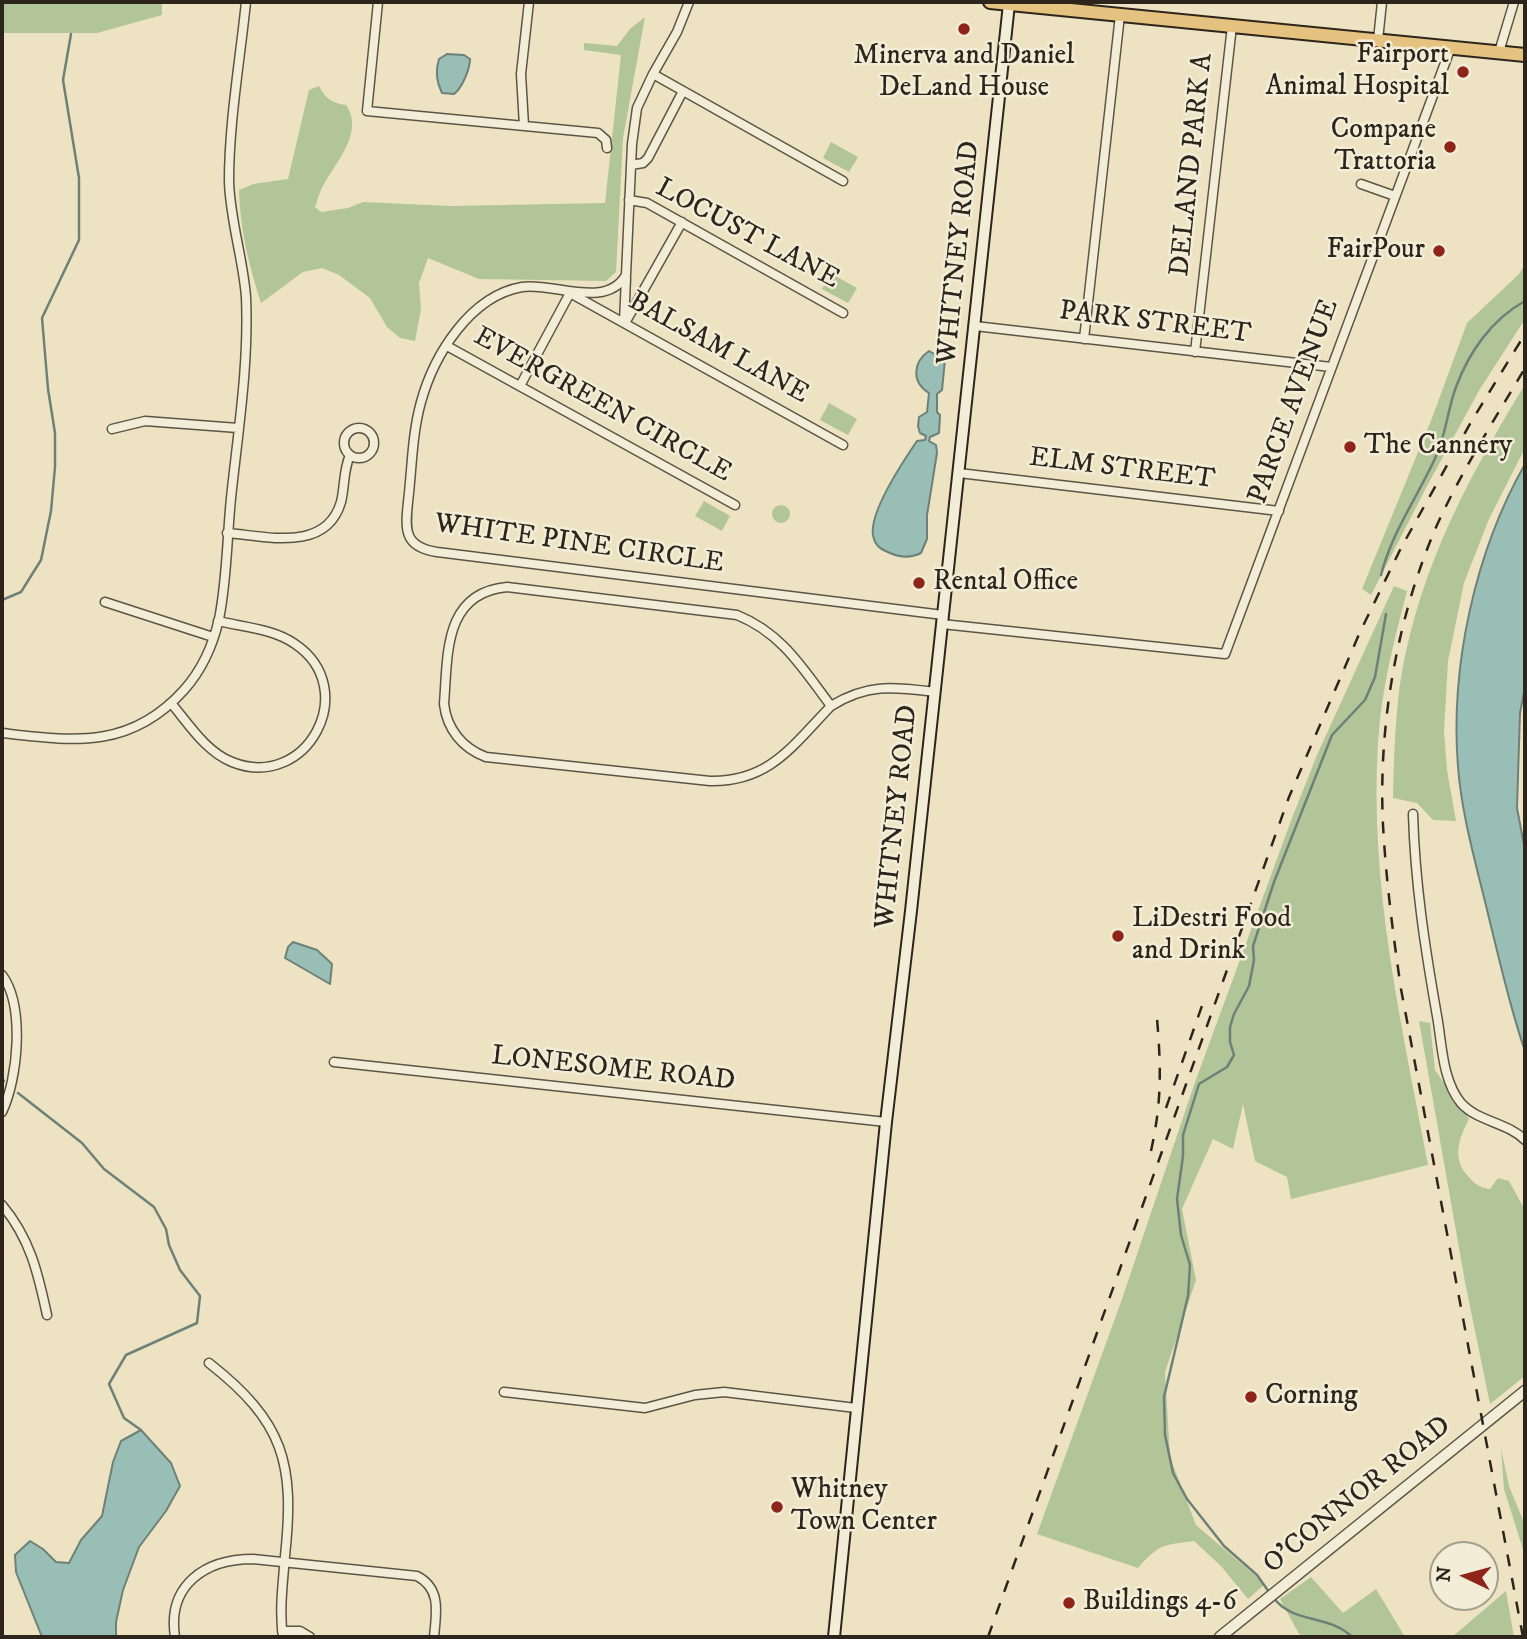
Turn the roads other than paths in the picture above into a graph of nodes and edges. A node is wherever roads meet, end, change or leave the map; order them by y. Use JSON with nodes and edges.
{"nodes":[{"id":1,"x":246,"y":2,"type":"edge"},
{"id":2,"x":378,"y":2,"type":"edge"},
{"id":3,"x":528,"y":2,"type":"edge"},
{"id":4,"x":689,"y":2,"type":"edge"},
{"id":5,"x":990,"y":2,"type":"edge"},
{"id":6,"x":1382,"y":2,"type":"edge"},
{"id":7,"x":1514,"y":2,"type":"edge"},
{"id":8,"x":1009,"y":3,"type":"edge"},
{"id":9,"x":1120,"y":15,"type":"junction"},
{"id":10,"x":1232,"y":26,"type":"junction"},
{"id":11,"x":1378,"y":40,"type":"junction"},
{"id":12,"x":1451,"y":47,"type":"junction"},
{"id":13,"x":1499,"y":52,"type":"junction"},
{"id":14,"x":1525,"y":55,"type":"edge"},
{"id":15,"x":653,"y":74,"type":"junction"},
{"id":16,"x":682,"y":91,"type":"junction"},
{"id":17,"x":524,"y":126,"type":"junction"},
{"id":18,"x":607,"y":148,"type":"dead end"},
{"id":19,"x":631,"y":165,"type":"junction"},
{"id":20,"x":843,"y":181,"type":"dead end"},
{"id":21,"x":1361,"y":184,"type":"dead end"},
{"id":22,"x":1395,"y":196,"type":"junction"},
{"id":23,"x":629,"y":200,"type":"junction"},
{"id":24,"x":682,"y":222,"type":"junction"},
{"id":25,"x":626,"y":275,"type":"junction"},
{"id":26,"x":570,"y":293,"type":"junction"},
{"id":27,"x":843,"y":313,"type":"dead end"},
{"id":28,"x":625,"y":323,"type":"junction"},
{"id":29,"x":975,"y":327,"type":"junction"},
{"id":30,"x":1084,"y":339,"type":"junction"},
{"id":31,"x":447,"y":346,"type":"junction"},
{"id":32,"x":1195,"y":352,"type":"junction"},
{"id":33,"x":1331,"y":367,"type":"junction"},
{"id":34,"x":520,"y":386,"type":"junction"},
{"id":35,"x":238,"y":428,"type":"junction"},
{"id":36,"x":112,"y":429,"type":"dead end"},
{"id":37,"x":843,"y":444,"type":"dead end"},
{"id":38,"x":351,"y":455,"type":"dead end"},
{"id":39,"x":959,"y":473,"type":"junction"},
{"id":40,"x":735,"y":505,"type":"dead end"},
{"id":41,"x":1279,"y":511,"type":"junction"},
{"id":42,"x":227,"y":533,"type":"junction"},
{"id":43,"x":105,"y":602,"type":"dead end"},
{"id":44,"x":943,"y":620,"type":"junction"},
{"id":45,"x":218,"y":621,"type":"junction"},
{"id":46,"x":213,"y":637,"type":"junction"},
{"id":47,"x":935,"y":692,"type":"junction"},
{"id":48,"x":171,"y":703,"type":"junction"},
{"id":49,"x":831,"y":706,"type":"junction"},
{"id":50,"x":2,"y":733,"type":"edge"},
{"id":51,"x":1413,"y":814,"type":"dead end"},
{"id":52,"x":2,"y":975,"type":"edge"},
{"id":53,"x":334,"y":1062,"type":"dead end"},
{"id":54,"x":2,"y":1112,"type":"edge"},
{"id":55,"x":886,"y":1122,"type":"junction"},
{"id":56,"x":1525,"y":1140,"type":"edge"},
{"id":57,"x":2,"y":1205,"type":"edge"},
{"id":58,"x":47,"y":1315,"type":"dead end"},
{"id":59,"x":209,"y":1363,"type":"dead end"},
{"id":60,"x":1525,"y":1391,"type":"edge"},
{"id":61,"x":504,"y":1392,"type":"dead end"},
{"id":62,"x":856,"y":1408,"type":"junction"},
{"id":63,"x":285,"y":1561,"type":"junction"},
{"id":64,"x":283,"y":1634,"type":"edge"},
{"id":65,"x":175,"y":1637,"type":"edge"},
{"id":66,"x":310,"y":1637,"type":"edge"},
{"id":67,"x":434,"y":1637,"type":"edge"},
{"id":68,"x":834,"y":1637,"type":"edge"},
{"id":69,"x":1220,"y":1637,"type":"edge"}],
"edges":[{"from":1,"to":35,"type":"street"},
{"from":2,"to":17,"type":"street"},
{"from":3,"to":17,"type":"street"},
{"from":4,"to":15,"type":"street"},
{"from":5,"to":8,"type":"main road"},
{"from":6,"to":11,"type":"street"},
{"from":7,"to":13,"type":"street"},
{"from":8,"to":9,"type":"main road"},
{"from":8,"to":29,"type":"main road","name":"WHITNEY ROAD"},
{"from":9,"to":10,"type":"main road"},
{"from":9,"to":30,"type":"street"},
{"from":10,"to":11,"type":"main road"},
{"from":10,"to":32,"type":"street","name":"DELAND PARK A"},
{"from":11,"to":12,"type":"main road"},
{"from":12,"to":13,"type":"main road"},
{"from":12,"to":22,"type":"street","name":"PARCE AVENUE"},
{"from":13,"to":14,"type":"main road"},
{"from":15,"to":16,"type":"street"},
{"from":15,"to":19,"type":"street"},
{"from":16,"to":19,"type":"street"},
{"from":16,"to":20,"type":"street"},
{"from":17,"to":18,"type":"street"},
{"from":19,"to":23,"type":"street"},
{"from":21,"to":22,"type":"street"},
{"from":22,"to":33,"type":"street","name":"PARCE AVENUE"},
{"from":23,"to":24,"type":"street","name":"LOCUST LANE"},
{"from":23,"to":25,"type":"street"},
{"from":24,"to":27,"type":"street","name":"LOCUST LANE"},
{"from":24,"to":28,"type":"street"},
{"from":25,"to":26,"type":"street","name":"WHITE PINE CIRCLE"},
{"from":25,"to":28,"type":"street"},
{"from":26,"to":28,"type":"street","name":"BALSAM LANE"},
{"from":26,"to":31,"type":"street","name":"WHITE PINE CIRCLE"},
{"from":26,"to":34,"type":"street"},
{"from":28,"to":37,"type":"street","name":"BALSAM LANE"},
{"from":29,"to":30,"type":"street","name":"PARK STREET"},
{"from":29,"to":39,"type":"main road","name":"WHITNEY ROAD"},
{"from":30,"to":32,"type":"street","name":"PARK STREET"},
{"from":31,"to":34,"type":"street","name":"EVERGREEN CIRCLE"},
{"from":31,"to":44,"type":"street","name":"WHITE PINE CIRCLE"},
{"from":32,"to":33,"type":"street","name":"PARK STREET"},
{"from":33,"to":41,"type":"street","name":"PARCE AVENUE"},
{"from":34,"to":40,"type":"street","name":"EVERGREEN CIRCLE"},
{"from":35,"to":36,"type":"street"},
{"from":35,"to":42,"type":"street"},
{"from":38,"to":42,"type":"street"},
{"from":39,"to":41,"type":"street","name":"ELM STREET"},
{"from":39,"to":44,"type":"main road","name":"WHITNEY ROAD"},
{"from":41,"to":44,"type":"street","name":"PARCE AVENUE"},
{"from":42,"to":45,"type":"street"},
{"from":43,"to":46,"type":"street"},
{"from":44,"to":47,"type":"main road","name":"WHITNEY ROAD"},
{"from":45,"to":46,"type":"street"},
{"from":45,"to":48,"type":"street"},
{"from":46,"to":48,"type":"street"},
{"from":47,"to":49,"type":"street"},
{"from":47,"to":55,"type":"main road","name":"WHITNEY ROAD"},
{"from":48,"to":50,"type":"street"},
{"from":49,"to":49,"type":"street"},
{"from":51,"to":56,"type":"street"},
{"from":52,"to":54,"type":"street"},
{"from":53,"to":55,"type":"street","name":"LONESOME ROAD"},
{"from":55,"to":62,"type":"main road","name":"WHITNEY ROAD"},
{"from":57,"to":58,"type":"street"},
{"from":59,"to":63,"type":"street"},
{"from":60,"to":69,"type":"street","name":"O'CONNOR ROAD"},
{"from":61,"to":62,"type":"street"},
{"from":62,"to":68,"type":"main road","name":"WHITNEY ROAD"},
{"from":63,"to":64,"type":"street"},
{"from":63,"to":65,"type":"street"},
{"from":63,"to":67,"type":"street"},
{"from":64,"to":66,"type":"street"}]}
